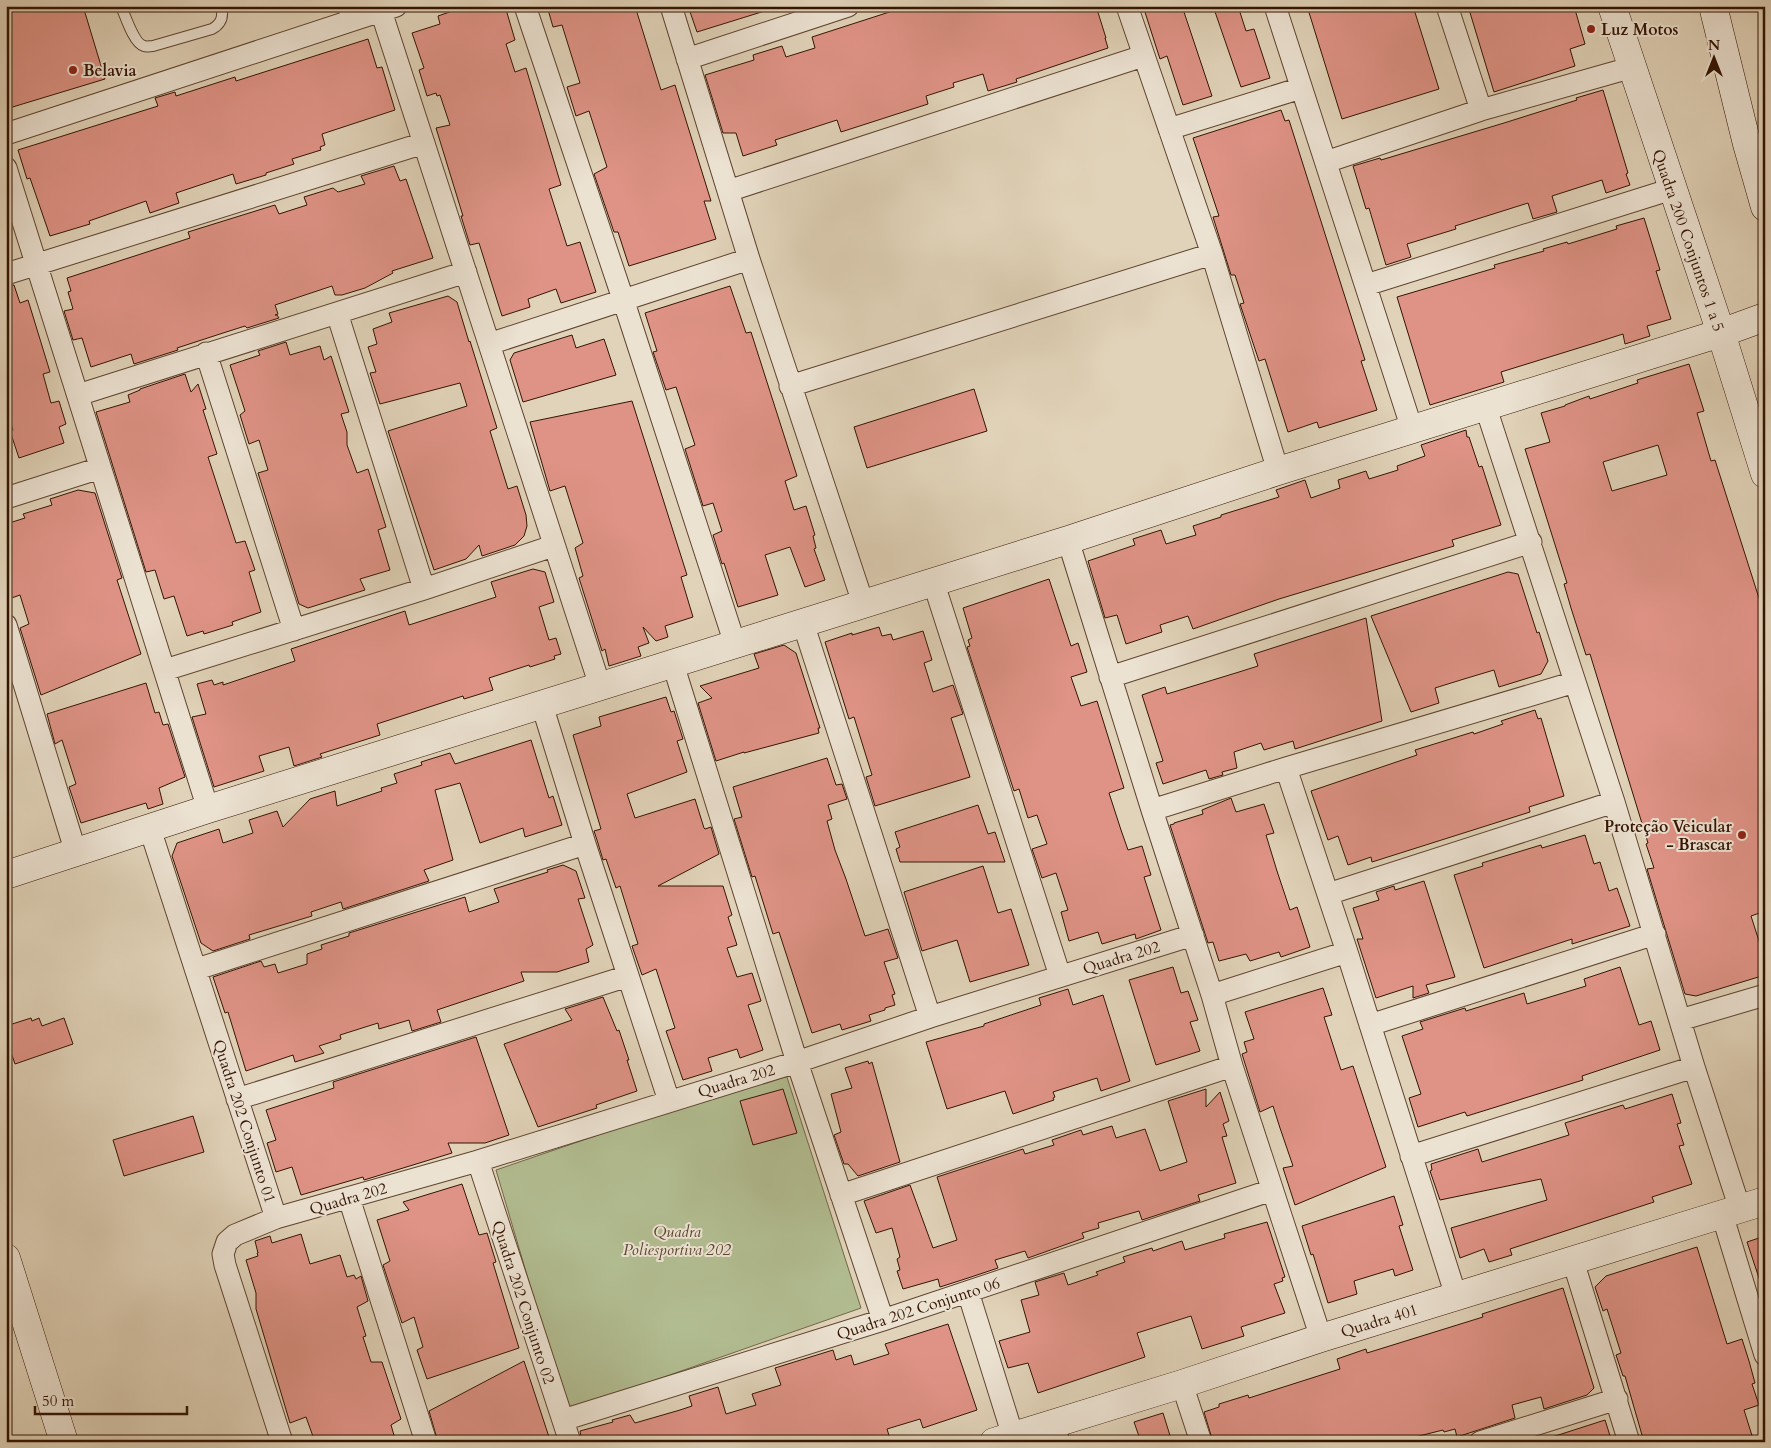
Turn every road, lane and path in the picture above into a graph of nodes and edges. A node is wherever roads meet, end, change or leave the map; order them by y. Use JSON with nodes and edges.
{"nodes":[{"id":1,"x":121,"y":6,"type":"edge"},
{"id":2,"x":221,"y":6,"type":"edge"},
{"id":3,"x":525,"y":6,"type":"edge"},
{"id":4,"x":671,"y":6,"type":"edge"},
{"id":5,"x":848,"y":6,"type":"edge"},
{"id":6,"x":1127,"y":6,"type":"edge"},
{"id":7,"x":1275,"y":6,"type":"edge"},
{"id":8,"x":1447,"y":6,"type":"edge"},
{"id":9,"x":1612,"y":6,"type":"edge"},
{"id":10,"x":1713,"y":6,"type":"edge"},
{"id":11,"x":388,"y":9,"type":"edge"},
{"id":12,"x":345,"y":14,"type":"edge"},
{"id":13,"x":1143,"y":56,"type":"junction"},
{"id":14,"x":687,"y":59,"type":"junction"},
{"id":15,"x":1632,"y":67,"type":"junction"},
{"id":16,"x":1302,"y":88,"type":"junction"},
{"id":17,"x":1482,"y":110,"type":"junction"},
{"id":18,"x":1169,"y":129,"type":"junction"},
{"id":19,"x":6,"y":134,"type":"edge"},
{"id":20,"x":424,"y":142,"type":"junction"},
{"id":21,"x":1326,"y":162,"type":"junction"},
{"id":22,"x":6,"y":168,"type":"edge"},
{"id":23,"x":1672,"y":189,"type":"junction"},
{"id":24,"x":728,"y":191,"type":"junction"},
{"id":25,"x":1765,"y":207,"type":"edge"},
{"id":26,"x":1212,"y":254,"type":"junction"},
{"id":27,"x":749,"y":259,"type":"junction"},
{"id":28,"x":36,"y":265,"type":"junction"},
{"id":29,"x":466,"y":272,"type":"junction"},
{"id":30,"x":6,"y":274,"type":"edge"},
{"id":31,"x":1366,"y":286,"type":"junction"},
{"id":32,"x":623,"y":299,"type":"junction"},
{"id":33,"x":337,"y":313,"type":"junction"},
{"id":34,"x":1765,"y":317,"type":"edge"},
{"id":35,"x":1721,"y":333,"type":"junction"},
{"id":36,"x":489,"y":344,"type":"junction"},
{"id":37,"x":206,"y":353,"type":"junction"},
{"id":38,"x":790,"y":386,"type":"junction"},
{"id":39,"x":78,"y":395,"type":"junction"},
{"id":40,"x":1485,"y":405,"type":"junction"},
{"id":41,"x":1412,"y":429,"type":"junction"},
{"id":42,"x":100,"y":468,"type":"junction"},
{"id":43,"x":1278,"y":471,"type":"junction"},
{"id":44,"x":1765,"y":474,"type":"edge"},
{"id":45,"x":6,"y":498,"type":"edge"},
{"id":46,"x":1068,"y":540,"type":"junction"},
{"id":47,"x":1531,"y":542,"type":"junction"},
{"id":48,"x":553,"y":546,"type":"junction"},
{"id":49,"x":933,"y":581,"type":"junction"},
{"id":50,"x":424,"y":588,"type":"junction"},
{"id":51,"x":863,"y":603,"type":"junction"},
{"id":52,"x":803,"y":623,"type":"junction"},
{"id":53,"x":6,"y":625,"type":"edge"},
{"id":54,"x":294,"y":630,"type":"junction"},
{"id":55,"x":735,"y":644,"type":"junction"},
{"id":56,"x":673,"y":664,"type":"junction"},
{"id":57,"x":165,"y":670,"type":"junction"},
{"id":58,"x":1110,"y":677,"type":"junction"},
{"id":59,"x":1575,"y":682,"type":"junction"},
{"id":60,"x":600,"y":686,"type":"junction"},
{"id":61,"x":542,"y":705,"type":"junction"},
{"id":62,"x":1286,"y":768,"type":"junction"},
{"id":63,"x":1614,"y":802,"type":"junction"},
{"id":64,"x":208,"y":809,"type":"junction"},
{"id":65,"x":1152,"y":810,"type":"junction"},
{"id":66,"x":150,"y":829,"type":"junction"},
{"id":67,"x":585,"y":844,"type":"junction"},
{"id":68,"x":76,"y":853,"type":"junction"},
{"id":69,"x":6,"y":875,"type":"edge"},
{"id":70,"x":1328,"y":894,"type":"junction"},
{"id":71,"x":1655,"y":934,"type":"junction"},
{"id":72,"x":1193,"y":935,"type":"junction"},
{"id":73,"x":1347,"y":952,"type":"junction"},
{"id":74,"x":197,"y":969,"type":"junction"},
{"id":75,"x":628,"y":976,"type":"junction"},
{"id":76,"x":1060,"y":976,"type":"junction"},
{"id":77,"x":1212,"y":995,"type":"junction"},
{"id":78,"x":1765,"y":995,"type":"edge"},
{"id":79,"x":930,"y":1017,"type":"junction"},
{"id":80,"x":1680,"y":1020,"type":"junction"},
{"id":81,"x":1370,"y":1025,"type":"junction"},
{"id":82,"x":797,"y":1062,"type":"junction"},
{"id":83,"x":1232,"y":1066,"type":"junction"},
{"id":84,"x":1694,"y":1067,"type":"junction"},
{"id":85,"x":237,"y":1099,"type":"junction"},
{"id":86,"x":669,"y":1100,"type":"junction"},
{"id":87,"x":1411,"y":1156,"type":"junction"},
{"id":88,"x":478,"y":1161,"type":"junction"},
{"id":89,"x":1272,"y":1190,"type":"junction"},
{"id":90,"x":841,"y":1195,"type":"junction"},
{"id":91,"x":349,"y":1198,"type":"junction"},
{"id":92,"x":1742,"y":1208,"type":"edge"},
{"id":93,"x":276,"y":1218,"type":"junction"},
{"id":94,"x":6,"y":1258,"type":"edge"},
{"id":95,"x":1573,"y":1261,"type":"junction"},
{"id":96,"x":968,"y":1292,"type":"junction"},
{"id":97,"x":1456,"y":1296,"type":"junction"},
{"id":98,"x":883,"y":1320,"type":"junction"},
{"id":99,"x":1321,"y":1338,"type":"junction"},
{"id":100,"x":1765,"y":1355,"type":"edge"},
{"id":101,"x":1182,"y":1384,"type":"junction"},
{"id":102,"x":1617,"y":1399,"type":"junction"},
{"id":103,"x":563,"y":1420,"type":"junction"},
{"id":104,"x":1056,"y":1433,"type":"edge"},
{"id":105,"x":1004,"y":1439,"type":"edge"},
{"id":106,"x":64,"y":1442,"type":"edge"},
{"id":107,"x":282,"y":1442,"type":"edge"},
{"id":108,"x":426,"y":1442,"type":"edge"},
{"id":109,"x":570,"y":1442,"type":"edge"},
{"id":110,"x":1201,"y":1442,"type":"edge"},
{"id":111,"x":1480,"y":1442,"type":"edge"},
{"id":112,"x":1629,"y":1442,"type":"edge"}],
"edges":[{"from":1,"to":2,"type":"lane"},
{"from":3,"to":32,"type":"street"},
{"from":4,"to":14,"type":"street"},
{"from":5,"to":14,"type":"street"},
{"from":6,"to":13,"type":"street"},
{"from":7,"to":16,"type":"street"},
{"from":8,"to":17,"type":"street"},
{"from":9,"to":15,"type":"street","name":"Quadra 200 Conjuntos 1 a 5"},
{"from":10,"to":25,"type":"street"},
{"from":11,"to":12,"type":"street"},
{"from":11,"to":20,"type":"street"},
{"from":12,"to":19,"type":"street"},
{"from":13,"to":18,"type":"street"},
{"from":13,"to":24,"type":"street"},
{"from":14,"to":24,"type":"street"},
{"from":15,"to":17,"type":"street"},
{"from":15,"to":23,"type":"street","name":"Quadra 200 Conjuntos 1 a 5"},
{"from":16,"to":18,"type":"street"},
{"from":16,"to":21,"type":"street"},
{"from":17,"to":21,"type":"street"},
{"from":18,"to":26,"type":"street"},
{"from":20,"to":28,"type":"street"},
{"from":20,"to":29,"type":"street"},
{"from":21,"to":31,"type":"street"},
{"from":22,"to":28,"type":"street"},
{"from":23,"to":31,"type":"street"},
{"from":23,"to":35,"type":"street","name":"Quadra 200 Conjuntos 1 a 5"},
{"from":24,"to":27,"type":"street"},
{"from":26,"to":38,"type":"street"},
{"from":26,"to":43,"type":"street"},
{"from":27,"to":32,"type":"street"},
{"from":27,"to":38,"type":"street"},
{"from":28,"to":30,"type":"street"},
{"from":28,"to":39,"type":"street"},
{"from":29,"to":33,"type":"street"},
{"from":29,"to":36,"type":"street"},
{"from":31,"to":41,"type":"street"},
{"from":32,"to":36,"type":"street"},
{"from":32,"to":55,"type":"street"},
{"from":33,"to":37,"type":"street"},
{"from":33,"to":50,"type":"street"},
{"from":34,"to":35,"type":"street"},
{"from":35,"to":40,"type":"street"},
{"from":35,"to":44,"type":"street","name":"Quadra 200 Conjuntos 1 a 5"},
{"from":36,"to":48,"type":"street"},
{"from":37,"to":39,"type":"street"},
{"from":37,"to":54,"type":"street"},
{"from":38,"to":51,"type":"street"},
{"from":39,"to":42,"type":"street"},
{"from":40,"to":41,"type":"street"},
{"from":40,"to":47,"type":"street"},
{"from":41,"to":43,"type":"street"},
{"from":42,"to":45,"type":"street"},
{"from":42,"to":57,"type":"street"},
{"from":43,"to":46,"type":"street"},
{"from":46,"to":49,"type":"street"},
{"from":46,"to":58,"type":"street"},
{"from":47,"to":58,"type":"street"},
{"from":47,"to":59,"type":"street"},
{"from":48,"to":50,"type":"street"},
{"from":48,"to":60,"type":"street"},
{"from":49,"to":51,"type":"street"},
{"from":49,"to":76,"type":"street"},
{"from":50,"to":54,"type":"street"},
{"from":51,"to":52,"type":"street"},
{"from":52,"to":55,"type":"street"},
{"from":52,"to":79,"type":"street"},
{"from":53,"to":68,"type":"street"},
{"from":54,"to":57,"type":"street"},
{"from":55,"to":56,"type":"street"},
{"from":56,"to":60,"type":"street"},
{"from":56,"to":82,"type":"street"},
{"from":57,"to":64,"type":"street"},
{"from":58,"to":65,"type":"street"},
{"from":59,"to":62,"type":"street"},
{"from":59,"to":63,"type":"street"},
{"from":60,"to":61,"type":"street"},
{"from":61,"to":64,"type":"street"},
{"from":61,"to":67,"type":"street"},
{"from":62,"to":65,"type":"street"},
{"from":62,"to":70,"type":"street"},
{"from":63,"to":70,"type":"street"},
{"from":63,"to":71,"type":"street"},
{"from":64,"to":66,"type":"street"},
{"from":65,"to":72,"type":"street"},
{"from":66,"to":68,"type":"street"},
{"from":66,"to":74,"type":"street","name":"Quadra 202 Conjunto 01"},
{"from":67,"to":74,"type":"street"},
{"from":67,"to":75,"type":"street"},
{"from":68,"to":69,"type":"street"},
{"from":70,"to":73,"type":"street"},
{"from":71,"to":80,"type":"street"},
{"from":71,"to":81,"type":"street"},
{"from":72,"to":76,"type":"street","name":"Quadra 202"},
{"from":72,"to":77,"type":"street"},
{"from":73,"to":77,"type":"street"},
{"from":73,"to":81,"type":"street"},
{"from":74,"to":85,"type":"street","name":"Quadra 202 Conjunto 01"},
{"from":75,"to":85,"type":"street"},
{"from":75,"to":86,"type":"street"},
{"from":76,"to":79,"type":"street","name":"Quadra 202"},
{"from":77,"to":83,"type":"street"},
{"from":78,"to":80,"type":"street"},
{"from":79,"to":82,"type":"street","name":"Quadra 202"},
{"from":80,"to":84,"type":"street"},
{"from":81,"to":87,"type":"street"},
{"from":82,"to":86,"type":"street","name":"Quadra 202"},
{"from":82,"to":90,"type":"street"},
{"from":83,"to":89,"type":"street"},
{"from":83,"to":90,"type":"street"},
{"from":84,"to":87,"type":"street"},
{"from":84,"to":92,"type":"street"},
{"from":85,"to":93,"type":"street","name":"Quadra 202 Conjunto 01"},
{"from":86,"to":88,"type":"street","name":"Quadra 202"},
{"from":87,"to":97,"type":"street"},
{"from":88,"to":91,"type":"street","name":"Quadra 202"},
{"from":88,"to":103,"type":"street","name":"Quadra 202 Conjunto 02"},
{"from":89,"to":96,"type":"street","name":"Quadra 202 Conjunto 06"},
{"from":89,"to":99,"type":"street"},
{"from":90,"to":98,"type":"street"},
{"from":91,"to":93,"type":"street","name":"Quadra 202"},
{"from":91,"to":108,"type":"street"},
{"from":92,"to":95,"type":"street","name":"Quadra 401"},
{"from":92,"to":100,"type":"street"},
{"from":93,"to":107,"type":"street","name":"Quadra 202 Conjunto 01"},
{"from":94,"to":106,"type":"street"},
{"from":95,"to":97,"type":"street","name":"Quadra 401"},
{"from":95,"to":102,"type":"street"},
{"from":96,"to":98,"type":"street","name":"Quadra 202 Conjunto 06"},
{"from":96,"to":105,"type":"street"},
{"from":97,"to":99,"type":"street","name":"Quadra 401"},
{"from":98,"to":103,"type":"street","name":"Quadra 202 Conjunto 06"},
{"from":99,"to":101,"type":"street","name":"Quadra 401"},
{"from":101,"to":104,"type":"street","name":"Quadra 401"},
{"from":101,"to":110,"type":"street"},
{"from":102,"to":111,"type":"street"},
{"from":102,"to":112,"type":"street"},
{"from":103,"to":109,"type":"street","name":"Quadra 202 Conjunto 02"},
{"from":104,"to":105,"type":"street","name":"Quadra 401"}]}
